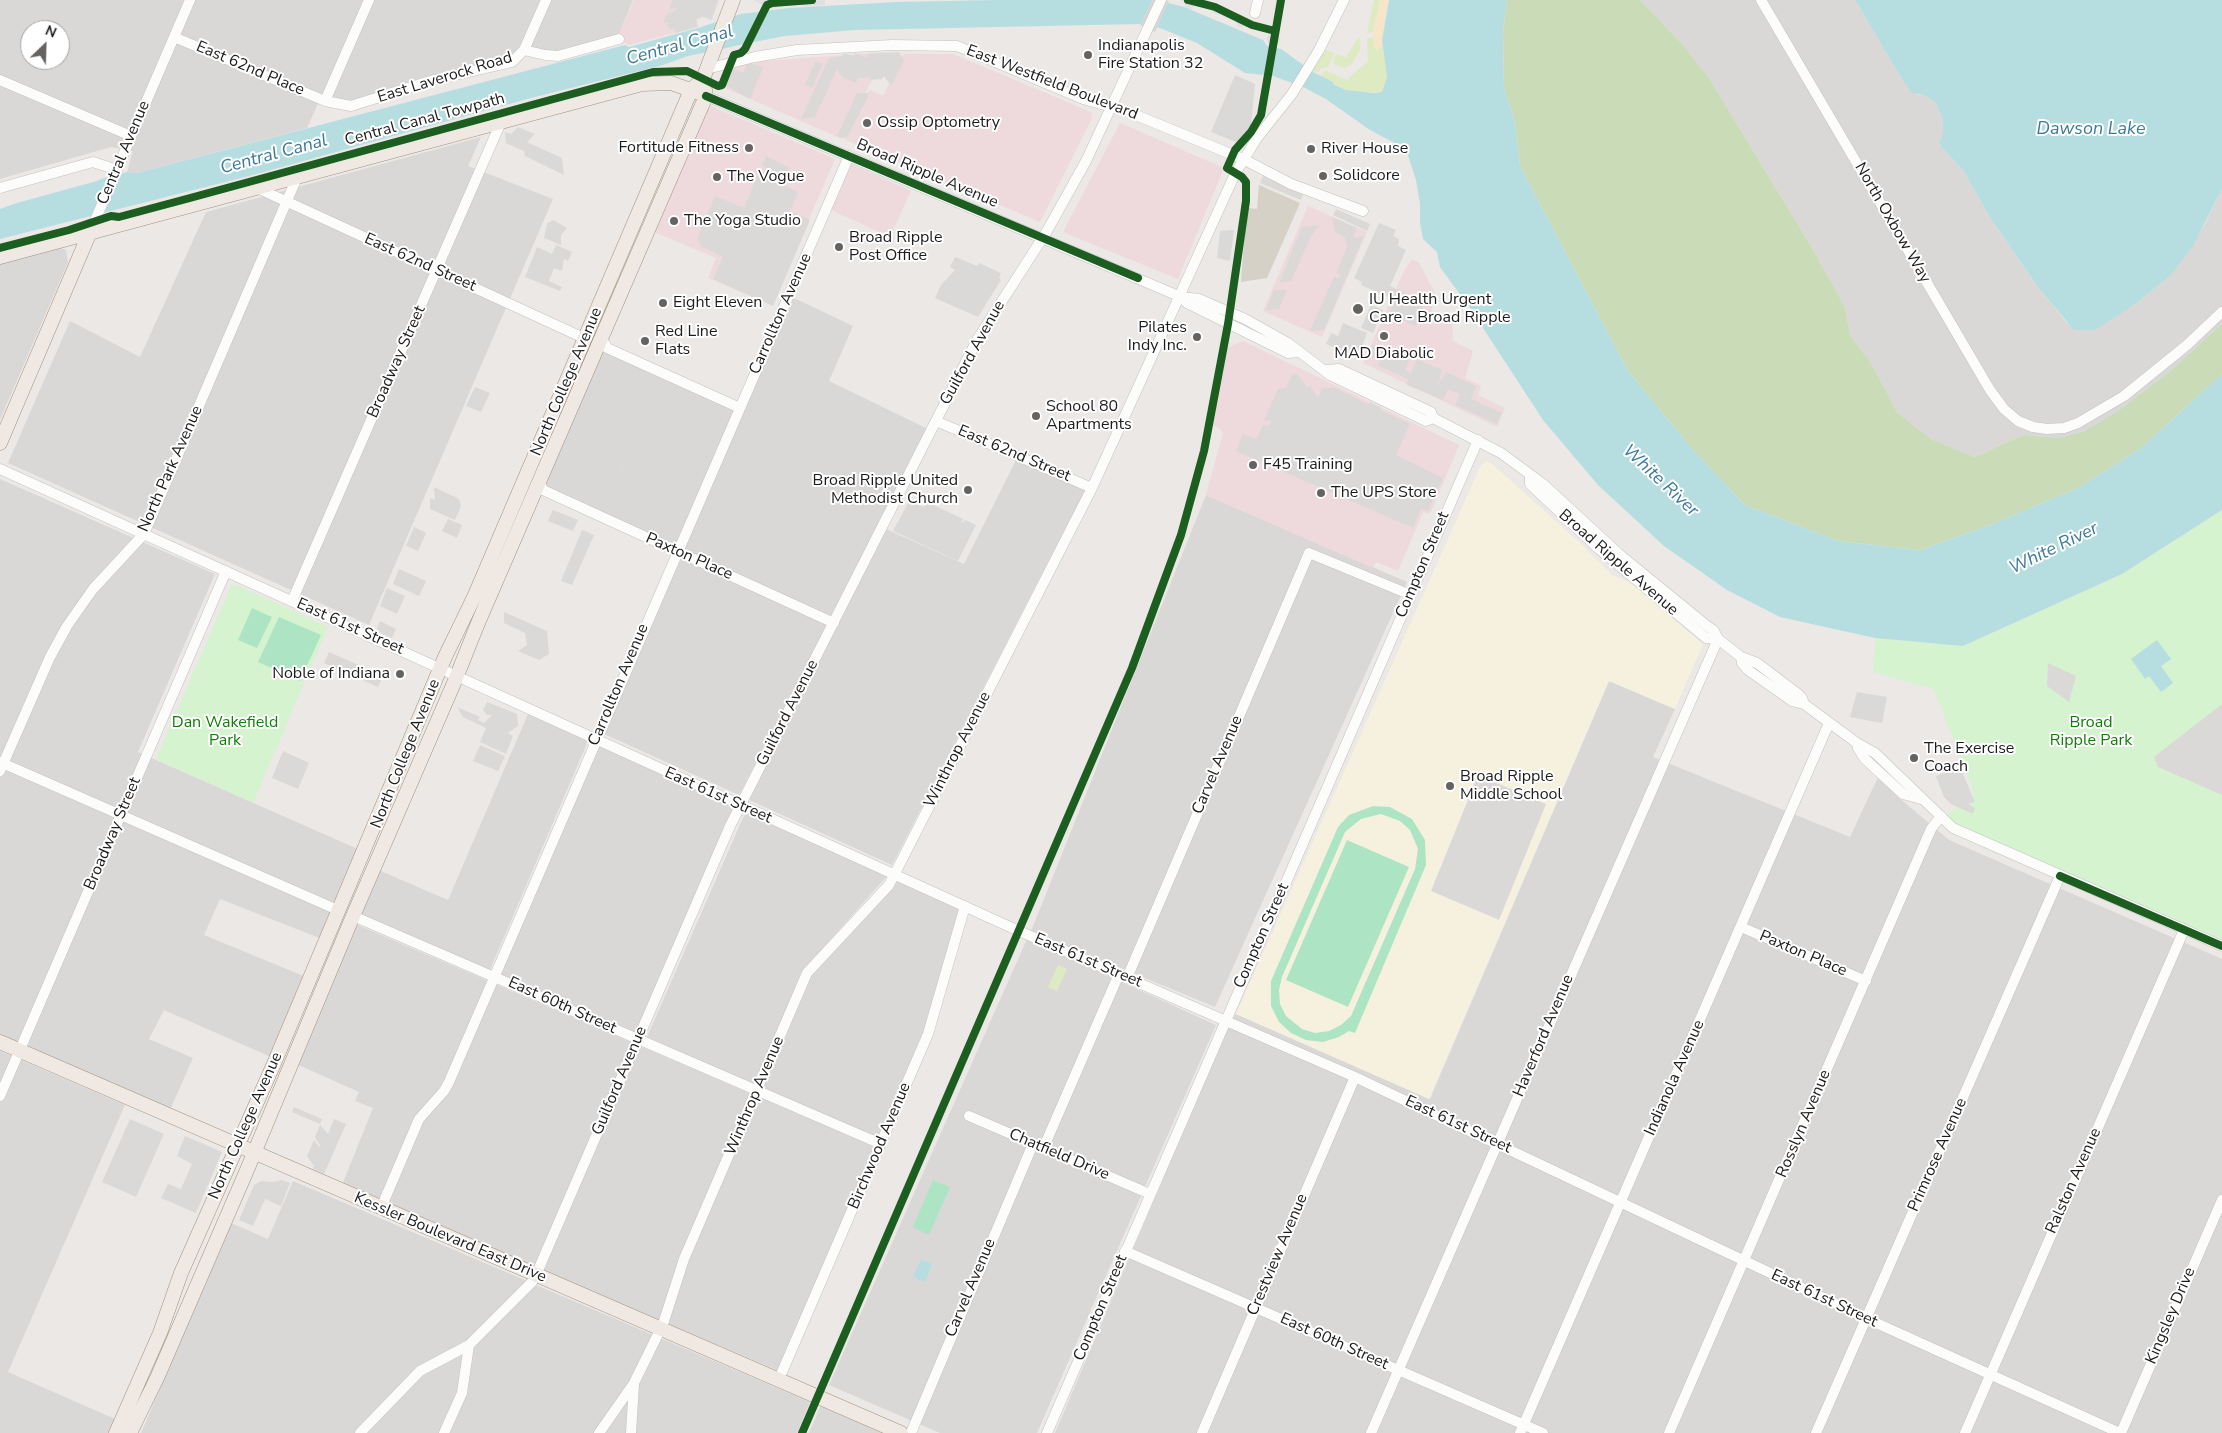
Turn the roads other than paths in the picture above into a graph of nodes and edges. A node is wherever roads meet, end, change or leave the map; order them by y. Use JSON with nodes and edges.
{"nodes":[{"id":1,"x":190,"y":0,"type":"edge"},
{"id":2,"x":369,"y":0,"type":"edge"},
{"id":3,"x":546,"y":0,"type":"edge"},
{"id":4,"x":1161,"y":0,"type":"edge"},
{"id":5,"x":1258,"y":0,"type":"edge"},
{"id":6,"x":1344,"y":0,"type":"edge"},
{"id":7,"x":1761,"y":0,"type":"edge"},
{"id":8,"x":731,"y":5,"type":"edge"},
{"id":9,"x":1255,"y":13,"type":"dead end"},
{"id":10,"x":174,"y":38,"type":"junction"},
{"id":11,"x":619,"y":39,"type":"dead end"},
{"id":12,"x":524,"y":50,"type":"junction"},
{"id":13,"x":706,"y":70,"type":"junction"},
{"id":14,"x":0,"y":80,"type":"edge"},
{"id":15,"x":691,"y":90,"type":"junction"},
{"id":16,"x":706,"y":96,"type":"junction"},
{"id":17,"x":325,"y":101,"type":"junction"},
{"id":18,"x":1111,"y":107,"type":"junction"},
{"id":19,"x":501,"y":122,"type":"junction"},
{"id":20,"x":131,"y":136,"type":"junction"},
{"id":21,"x":850,"y":156,"type":"junction"},
{"id":22,"x":1243,"y":160,"type":"junction"},
{"id":23,"x":116,"y":172,"type":"junction"},
{"id":24,"x":298,"y":175,"type":"junction"},
{"id":25,"x":254,"y":187,"type":"junction"},
{"id":26,"x":0,"y":188,"type":"edge"},
{"id":27,"x":287,"y":202,"type":"junction"},
{"id":28,"x":1363,"y":211,"type":"dead end"},
{"id":29,"x":90,"y":232,"type":"junction"},
{"id":30,"x":1042,"y":237,"type":"junction"},
{"id":31,"x":0,"y":257,"type":"edge"},
{"id":32,"x":437,"y":271,"type":"junction"},
{"id":33,"x":1181,"y":297,"type":"junction"},
{"id":34,"x":2222,"y":312,"type":"edge"},
{"id":35,"x":586,"y":339,"type":"junction"},
{"id":36,"x":601,"y":346,"type":"junction"},
{"id":37,"x":740,"y":408,"type":"junction"},
{"id":38,"x":936,"y":421,"type":"junction"},
{"id":39,"x":1478,"y":440,"type":"junction"},
{"id":40,"x":0,"y":443,"type":"edge"},
{"id":41,"x":0,"y":469,"type":"edge"},
{"id":42,"x":539,"y":488,"type":"junction"},
{"id":43,"x":1092,"y":488,"type":"junction"},
{"id":44,"x":144,"y":534,"type":"junction"},
{"id":45,"x":677,"y":551,"type":"junction"},
{"id":46,"x":226,"y":571,"type":"junction"},
{"id":47,"x":1411,"y":595,"type":"junction"},
{"id":48,"x":292,"y":601,"type":"junction"},
{"id":49,"x":834,"y":623,"type":"junction"},
{"id":50,"x":1718,"y":639,"type":"junction"},
{"id":51,"x":441,"y":668,"type":"junction"},
{"id":52,"x":457,"y":676,"type":"junction"},
{"id":53,"x":1829,"y":723,"type":"junction"},
{"id":54,"x":595,"y":740,"type":"junction"},
{"id":55,"x":1,"y":766,"type":"edge"},
{"id":56,"x":740,"y":806,"type":"junction"},
{"id":57,"x":121,"y":815,"type":"junction"},
{"id":58,"x":1942,"y":816,"type":"junction"},
{"id":59,"x":895,"y":874,"type":"junction"},
{"id":60,"x":2060,"y":876,"type":"junction"},
{"id":61,"x":965,"y":906,"type":"junction"},
{"id":62,"x":340,"y":911,"type":"junction"},
{"id":63,"x":353,"y":916,"type":"junction"},
{"id":64,"x":1741,"y":927,"type":"junction"},
{"id":65,"x":2184,"y":930,"type":"junction"},
{"id":66,"x":2222,"y":946,"type":"edge"},
{"id":67,"x":494,"y":976,"type":"junction"},
{"id":68,"x":1123,"y":976,"type":"junction"},
{"id":69,"x":1866,"y":981,"type":"junction"},
{"id":70,"x":1225,"y":1020,"type":"junction"},
{"id":71,"x":638,"y":1039,"type":"junction"},
{"id":72,"x":0,"y":1042,"type":"edge"},
{"id":73,"x":20,"y":1050,"type":"junction"},
{"id":74,"x":1355,"y":1078,"type":"junction"},
{"id":75,"x":757,"y":1091,"type":"junction"},
{"id":76,"x":0,"y":1096,"type":"edge"},
{"id":77,"x":969,"y":1116,"type":"dead end"},
{"id":78,"x":1497,"y":1143,"type":"junction"},
{"id":79,"x":880,"y":1144,"type":"junction"},
{"id":80,"x":1033,"y":1144,"type":"junction"},
{"id":81,"x":238,"y":1145,"type":"junction"},
{"id":82,"x":1043,"y":1149,"type":"junction"},
{"id":83,"x":254,"y":1152,"type":"junction"},
{"id":84,"x":1150,"y":1194,"type":"junction"},
{"id":85,"x":2222,"y":1200,"type":"edge"},
{"id":86,"x":1621,"y":1202,"type":"junction"},
{"id":87,"x":381,"y":1208,"type":"junction"},
{"id":88,"x":1125,"y":1251,"type":"junction"},
{"id":89,"x":1744,"y":1261,"type":"junction"},
{"id":90,"x":536,"y":1275,"type":"junction"},
{"id":91,"x":1256,"y":1308,"type":"junction"},
{"id":92,"x":1866,"y":1318,"type":"junction"},
{"id":93,"x":661,"y":1328,"type":"junction"},
{"id":94,"x":469,"y":1345,"type":"junction"},
{"id":95,"x":1399,"y":1370,"type":"junction"},
{"id":96,"x":1990,"y":1376,"type":"junction"},
{"id":97,"x":779,"y":1379,"type":"junction"},
{"id":98,"x":634,"y":1383,"type":"junction"},
{"id":99,"x":1522,"y":1429,"type":"edge"},
{"id":100,"x":116,"y":1433,"type":"edge"},
{"id":101,"x":130,"y":1433,"type":"edge"},
{"id":102,"x":360,"y":1433,"type":"edge"},
{"id":103,"x":444,"y":1433,"type":"edge"},
{"id":104,"x":599,"y":1433,"type":"edge"},
{"id":105,"x":631,"y":1433,"type":"edge"},
{"id":106,"x":901,"y":1433,"type":"edge"},
{"id":107,"x":910,"y":1433,"type":"edge"},
{"id":108,"x":1047,"y":1433,"type":"edge"},
{"id":109,"x":1202,"y":1433,"type":"edge"},
{"id":110,"x":1371,"y":1433,"type":"edge"},
{"id":111,"x":1543,"y":1433,"type":"edge"},
{"id":112,"x":1669,"y":1433,"type":"edge"},
{"id":113,"x":1816,"y":1433,"type":"edge"},
{"id":114,"x":1965,"y":1433,"type":"edge"},
{"id":115,"x":2120,"y":1433,"type":"edge"}],
"edges":[{"from":1,"to":10,"type":"street","name":"Central Avenue"},
{"from":2,"to":17,"type":"street"},
{"from":3,"to":12,"type":"street"},
{"from":4,"to":18,"type":"street","name":"Guilford Avenue"},
{"from":5,"to":9,"type":"street"},
{"from":6,"to":22,"type":"street","name":"Winthrop Avenue"},
{"from":7,"to":34,"type":"street","name":"North Oxbow Way"},
{"from":8,"to":13,"type":"main road","name":"North College Avenue"},
{"from":10,"to":17,"type":"street","name":"East 62nd Place"},
{"from":10,"to":20,"type":"street","name":"Central Avenue"},
{"from":11,"to":12,"type":"street","name":"East Laverock Road"},
{"from":12,"to":17,"type":"street","name":"East Laverock Road"},
{"from":13,"to":15,"type":"main road","name":"North College Avenue"},
{"from":13,"to":16,"type":"main road"},
{"from":13,"to":18,"type":"street","name":"East Westfield Boulevard"},
{"from":14,"to":20,"type":"street"},
{"from":15,"to":16,"type":"main road"},
{"from":15,"to":19,"type":"main road"},
{"from":15,"to":35,"type":"main road","name":"North College Avenue"},
{"from":16,"to":21,"type":"street","name":"Broad Ripple Avenue"},
{"from":16,"to":36,"type":"main road","name":"North College Avenue"},
{"from":18,"to":22,"type":"street","name":"East Westfield Boulevard"},
{"from":18,"to":30,"type":"street","name":"Guilford Avenue"},
{"from":19,"to":24,"type":"main road"},
{"from":19,"to":32,"type":"street","name":"Broadway Street"},
{"from":20,"to":23,"type":"street","name":"Central Avenue"},
{"from":21,"to":30,"type":"street","name":"Broad Ripple Avenue"},
{"from":21,"to":37,"type":"street","name":"Carrollton Avenue"},
{"from":22,"to":28,"type":"street","name":"East Westfield Boulevard"},
{"from":22,"to":33,"type":"street","name":"Winthrop Avenue"},
{"from":23,"to":26,"type":"street"},
{"from":23,"to":29,"type":"street","name":"Central Avenue"},
{"from":24,"to":25,"type":"main road"},
{"from":24,"to":27,"type":"street","name":"North Park Avenue"},
{"from":25,"to":27,"type":"street","name":"East 62nd Street"},
{"from":25,"to":29,"type":"main road"},
{"from":27,"to":32,"type":"street","name":"East 62nd Street"},
{"from":27,"to":44,"type":"street","name":"North Park Avenue"},
{"from":29,"to":31,"type":"main road"},
{"from":29,"to":40,"type":"main road","name":"Central Avenue"},
{"from":30,"to":33,"type":"street","name":"Broad Ripple Avenue"},
{"from":30,"to":38,"type":"street","name":"Guilford Avenue"},
{"from":32,"to":35,"type":"street","name":"East 62nd Street"},
{"from":32,"to":48,"type":"street","name":"Broadway Street"},
{"from":33,"to":39,"type":"street","name":"Broad Ripple Avenue"},
{"from":33,"to":43,"type":"street","name":"Winthrop Avenue"},
{"from":35,"to":51,"type":"main road","name":"North College Avenue"},
{"from":36,"to":37,"type":"street"},
{"from":36,"to":42,"type":"main road","name":"North College Avenue"},
{"from":37,"to":45,"type":"street","name":"Carrollton Avenue"},
{"from":38,"to":43,"type":"street","name":"East 62nd Street"},
{"from":38,"to":49,"type":"street","name":"Guilford Avenue"},
{"from":39,"to":47,"type":"street","name":"Compton Street"},
{"from":39,"to":50,"type":"street","name":"Broad Ripple Avenue"},
{"from":41,"to":44,"type":"street","name":"East 61st Street"},
{"from":42,"to":45,"type":"street","name":"Paxton Place"},
{"from":42,"to":52,"type":"main road","name":"North College Avenue"},
{"from":43,"to":59,"type":"street","name":"Winthrop Avenue"},
{"from":44,"to":46,"type":"street","name":"East 61st Street"},
{"from":44,"to":55,"type":"street","name":"North Park Avenue"},
{"from":45,"to":49,"type":"street","name":"Paxton Place"},
{"from":45,"to":54,"type":"street","name":"Carrollton Avenue"},
{"from":46,"to":48,"type":"street","name":"East 61st Street"},
{"from":46,"to":57,"type":"street","name":"Broadway Street"},
{"from":47,"to":68,"type":"street","name":"Carvel Avenue"},
{"from":47,"to":70,"type":"street","name":"Compton Street"},
{"from":48,"to":51,"type":"street","name":"East 61st Street"},
{"from":49,"to":56,"type":"street","name":"Guilford Avenue"},
{"from":50,"to":53,"type":"street","name":"Broad Ripple Avenue"},
{"from":50,"to":78,"type":"street","name":"Haverford Avenue"},
{"from":51,"to":52,"type":"street","name":"East 61st Street"},
{"from":51,"to":62,"type":"main road","name":"North College Avenue"},
{"from":52,"to":54,"type":"street","name":"East 61st Street"},
{"from":52,"to":63,"type":"main road","name":"North College Avenue"},
{"from":53,"to":58,"type":"street","name":"Broad Ripple Avenue"},
{"from":53,"to":64,"type":"street","name":"Indianola Avenue"},
{"from":54,"to":56,"type":"street","name":"East 61st Street"},
{"from":54,"to":67,"type":"street","name":"Carrollton Avenue"},
{"from":55,"to":57,"type":"street"},
{"from":56,"to":59,"type":"street","name":"East 61st Street"},
{"from":56,"to":71,"type":"street","name":"Guilford Avenue"},
{"from":57,"to":62,"type":"street"},
{"from":57,"to":73,"type":"street","name":"Broadway Street"},
{"from":58,"to":60,"type":"street","name":"Broad Ripple Avenue"},
{"from":58,"to":69,"type":"street","name":"Rosslyn Avenue"},
{"from":59,"to":61,"type":"street","name":"East 61st Street"},
{"from":59,"to":75,"type":"street","name":"Winthrop Avenue"},
{"from":60,"to":65,"type":"street","name":"Broad Ripple Avenue"},
{"from":60,"to":92,"type":"street","name":"Primrose Avenue"},
{"from":61,"to":68,"type":"street","name":"East 61st Street"},
{"from":61,"to":79,"type":"street","name":"Birchwood Avenue"},
{"from":62,"to":81,"type":"main road","name":"North College Avenue"},
{"from":63,"to":67,"type":"street","name":"East 60th Street"},
{"from":63,"to":83,"type":"main road","name":"North College Avenue"},
{"from":64,"to":69,"type":"street","name":"Paxton Place"},
{"from":64,"to":86,"type":"street","name":"Indianola Avenue"},
{"from":65,"to":66,"type":"street","name":"Broad Ripple Avenue"},
{"from":65,"to":96,"type":"street","name":"Ralston Avenue"},
{"from":67,"to":71,"type":"street","name":"East 60th Street"},
{"from":67,"to":87,"type":"street","name":"Carrollton Avenue"},
{"from":68,"to":70,"type":"street","name":"East 61st Street"},
{"from":68,"to":82,"type":"street","name":"Carvel Avenue"},
{"from":69,"to":89,"type":"street","name":"Rosslyn Avenue"},
{"from":70,"to":74,"type":"street","name":"East 61st Street"},
{"from":70,"to":84,"type":"street","name":"Compton Street"},
{"from":71,"to":75,"type":"street","name":"East 60th Street"},
{"from":71,"to":90,"type":"street","name":"Guilford Avenue"},
{"from":72,"to":73,"type":"main road","name":"Kessler Boulevard East Drive"},
{"from":73,"to":76,"type":"street","name":"Broadway Street"},
{"from":73,"to":81,"type":"main road","name":"Kessler Boulevard East Drive"},
{"from":74,"to":78,"type":"street","name":"East 61st Street"},
{"from":74,"to":91,"type":"street","name":"Crestview Avenue"},
{"from":75,"to":79,"type":"street","name":"East 60th Street"},
{"from":75,"to":93,"type":"street","name":"Winthrop Avenue"},
{"from":77,"to":80,"type":"street","name":"Chatfield Drive"},
{"from":78,"to":86,"type":"street","name":"East 61st Street"},
{"from":78,"to":95,"type":"street","name":"Haverford Avenue"},
{"from":79,"to":97,"type":"street","name":"Birchwood Avenue"},
{"from":80,"to":82,"type":"street","name":"Chatfield Drive"},
{"from":80,"to":107,"type":"street","name":"Carvel Avenue"},
{"from":81,"to":83,"type":"main road","name":"Kessler Boulevard East Drive"},
{"from":81,"to":100,"type":"main road","name":"North College Avenue"},
{"from":82,"to":84,"type":"street","name":"Chatfield Drive"},
{"from":83,"to":87,"type":"main road","name":"Kessler Boulevard East Drive"},
{"from":83,"to":101,"type":"main road","name":"North College Avenue"},
{"from":84,"to":88,"type":"street","name":"Compton Street"},
{"from":85,"to":115,"type":"street","name":"Kingsley Drive"},
{"from":86,"to":89,"type":"street","name":"East 61st Street"},
{"from":86,"to":99,"type":"street","name":"Indianola Avenue"},
{"from":87,"to":90,"type":"main road","name":"Kessler Boulevard East Drive"},
{"from":88,"to":91,"type":"street","name":"East 60th Street"},
{"from":88,"to":108,"type":"street","name":"Compton Street"},
{"from":89,"to":92,"type":"street","name":"East 61st Street"},
{"from":89,"to":112,"type":"street","name":"Rosslyn Avenue"},
{"from":90,"to":93,"type":"main road","name":"Kessler Boulevard East Drive"},
{"from":90,"to":94,"type":"street","name":"Guilford Avenue"},
{"from":91,"to":95,"type":"street","name":"East 60th Street"},
{"from":91,"to":109,"type":"street","name":"Crestview Avenue"},
{"from":92,"to":96,"type":"street","name":"East 61st Street"},
{"from":92,"to":113,"type":"street","name":"Primrose Avenue"},
{"from":93,"to":97,"type":"main road","name":"Kessler Boulevard East Drive"},
{"from":93,"to":98,"type":"street","name":"Winthrop Avenue"},
{"from":94,"to":102,"type":"street"},
{"from":94,"to":103,"type":"street"},
{"from":95,"to":99,"type":"street","name":"East 60th Street"},
{"from":95,"to":110,"type":"street","name":"Haverford Avenue"},
{"from":96,"to":114,"type":"street","name":"Ralston Avenue"},
{"from":96,"to":115,"type":"street","name":"East 61st Street"},
{"from":97,"to":106,"type":"main road","name":"Kessler Boulevard East Drive"},
{"from":98,"to":104,"type":"street"},
{"from":98,"to":105,"type":"street"},
{"from":99,"to":111,"type":"street","name":"East 60th Street"}]}
